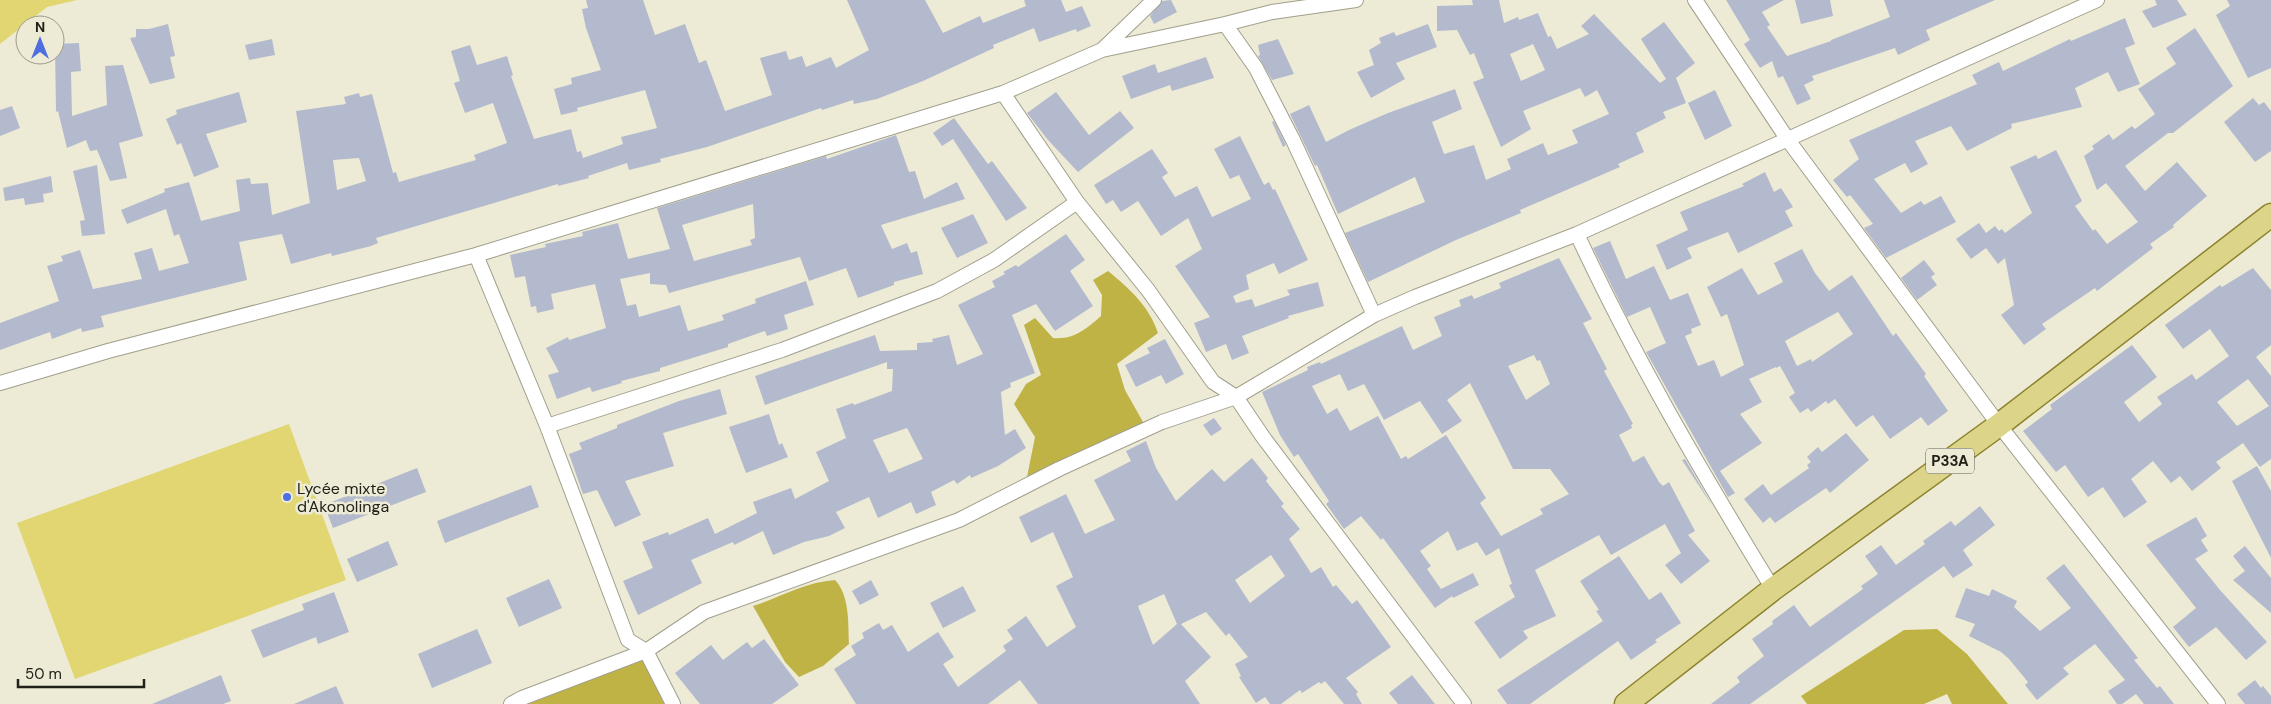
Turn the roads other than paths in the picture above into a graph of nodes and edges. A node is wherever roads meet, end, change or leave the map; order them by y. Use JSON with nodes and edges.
{"nodes":[{"id":1,"x":1154,"y":0,"type":"edge"},
{"id":2,"x":1356,"y":0,"type":"edge"},
{"id":3,"x":1695,"y":0,"type":"edge"},
{"id":4,"x":2097,"y":0,"type":"edge"},
{"id":5,"x":1225,"y":24,"type":"junction"},
{"id":6,"x":1102,"y":50,"type":"junction"},
{"id":7,"x":1003,"y":93,"type":"junction"},
{"id":8,"x":1788,"y":140,"type":"junction"},
{"id":9,"x":1077,"y":202,"type":"junction"},
{"id":10,"x":2271,"y":215,"type":"edge"},
{"id":11,"x":1578,"y":234,"type":"junction"},
{"id":12,"x":476,"y":255,"type":"junction"},
{"id":13,"x":1374,"y":315,"type":"junction"},
{"id":14,"x":0,"y":383,"type":"edge"},
{"id":15,"x":1236,"y":397,"type":"junction"},
{"id":16,"x":1999,"y":425,"type":"junction"},
{"id":17,"x":547,"y":426,"type":"junction"},
{"id":18,"x":1773,"y":589,"type":"junction"},
{"id":19,"x":646,"y":651,"type":"junction"},
{"id":20,"x":511,"y":704,"type":"edge"},
{"id":21,"x":673,"y":704,"type":"edge"},
{"id":22,"x":1464,"y":704,"type":"edge"},
{"id":23,"x":1626,"y":704,"type":"edge"},
{"id":24,"x":2218,"y":704,"type":"edge"}],
"edges":[{"from":1,"to":6,"type":"street"},
{"from":2,"to":5,"type":"street"},
{"from":3,"to":8,"type":"street"},
{"from":4,"to":8,"type":"street"},
{"from":5,"to":6,"type":"street"},
{"from":5,"to":13,"type":"street"},
{"from":6,"to":7,"type":"street"},
{"from":7,"to":9,"type":"street"},
{"from":7,"to":12,"type":"street"},
{"from":8,"to":11,"type":"street"},
{"from":8,"to":16,"type":"street"},
{"from":9,"to":15,"type":"street"},
{"from":9,"to":17,"type":"street"},
{"from":10,"to":16,"type":"main road","number":"P33A"},
{"from":11,"to":13,"type":"street"},
{"from":11,"to":18,"type":"street"},
{"from":12,"to":14,"type":"street"},
{"from":12,"to":17,"type":"street"},
{"from":13,"to":15,"type":"street"},
{"from":15,"to":19,"type":"street"},
{"from":15,"to":22,"type":"street"},
{"from":16,"to":18,"type":"main road","number":"P33A"},
{"from":16,"to":24,"type":"street"},
{"from":17,"to":19,"type":"street"},
{"from":18,"to":23,"type":"main road","number":"P33A"},
{"from":19,"to":20,"type":"street"},
{"from":19,"to":21,"type":"street"}]}
